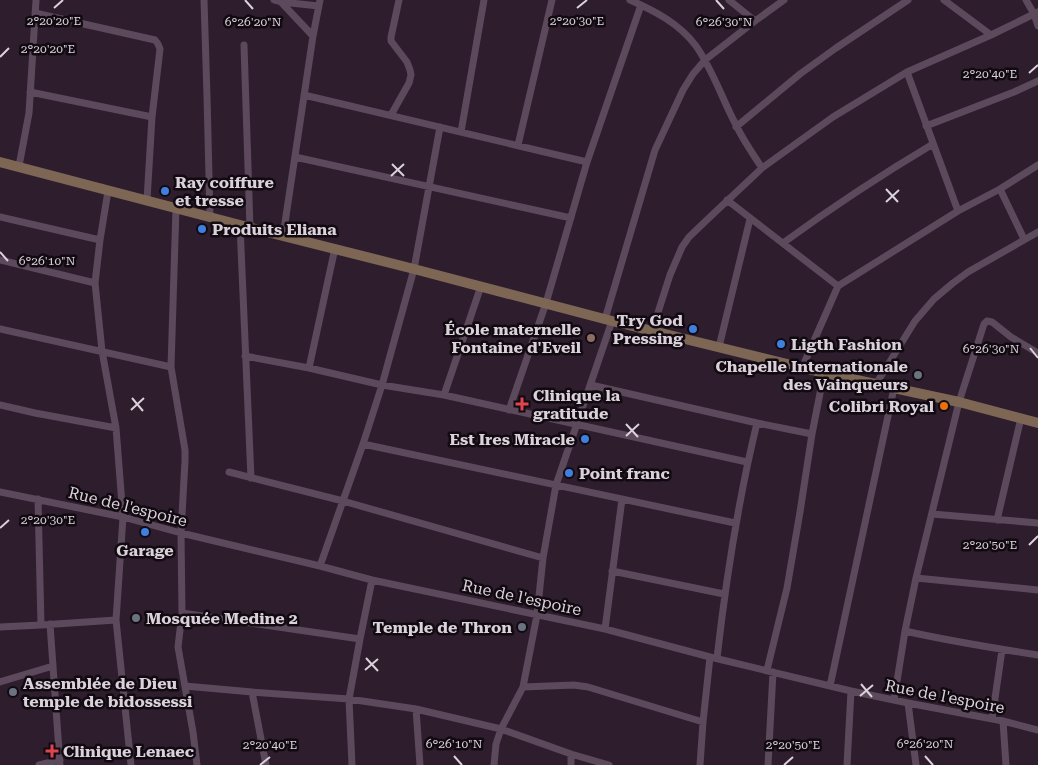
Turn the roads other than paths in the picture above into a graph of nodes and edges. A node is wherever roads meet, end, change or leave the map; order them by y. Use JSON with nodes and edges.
{"nodes":[{"id":1,"x":36,"y":0,"type":"edge"},
{"id":2,"x":204,"y":0,"type":"edge"},
{"id":3,"x":399,"y":0,"type":"edge"},
{"id":4,"x":484,"y":0,"type":"edge"},
{"id":5,"x":552,"y":0,"type":"edge"},
{"id":6,"x":630,"y":0,"type":"edge"},
{"id":7,"x":729,"y":0,"type":"edge"},
{"id":8,"x":784,"y":0,"type":"edge"},
{"id":9,"x":908,"y":0,"type":"edge"},
{"id":10,"x":944,"y":0,"type":"edge"},
{"id":11,"x":1026,"y":0,"type":"edge"},
{"id":12,"x":278,"y":1,"type":"edge"},
{"id":13,"x":320,"y":3,"type":"edge"},
{"id":14,"x":641,"y":5,"type":"junction"},
{"id":15,"x":35,"y":13,"type":"junction"},
{"id":16,"x":1036,"y":13,"type":"edge"},
{"id":17,"x":755,"y":21,"type":"junction"},
{"id":18,"x":1038,"y":26,"type":"edge"},
{"id":19,"x":991,"y":35,"type":"junction"},
{"id":20,"x":313,"y":36,"type":"junction"},
{"id":21,"x":244,"y":45,"type":"dead end"},
{"id":22,"x":705,"y":60,"type":"junction"},
{"id":23,"x":907,"y":72,"type":"junction"},
{"id":24,"x":1038,"y":81,"type":"edge"},
{"id":25,"x":30,"y":92,"type":"junction"},
{"id":26,"x":304,"y":95,"type":"junction"},
{"id":27,"x":391,"y":115,"type":"junction"},
{"id":28,"x":152,"y":117,"type":"junction"},
{"id":29,"x":926,"y":126,"type":"junction"},
{"id":30,"x":440,"y":127,"type":"junction"},
{"id":31,"x":736,"y":127,"type":"junction"},
{"id":32,"x":461,"y":132,"type":"junction"},
{"id":33,"x":933,"y":144,"type":"junction"},
{"id":34,"x":518,"y":146,"type":"junction"},
{"id":35,"x":295,"y":157,"type":"junction"},
{"id":36,"x":0,"y":162,"type":"edge"},
{"id":37,"x":587,"y":162,"type":"junction"},
{"id":38,"x":1038,"y":165,"type":"edge"},
{"id":39,"x":19,"y":166,"type":"junction"},
{"id":40,"x":762,"y":168,"type":"junction"},
{"id":41,"x":429,"y":186,"type":"junction"},
{"id":42,"x":1000,"y":189,"type":"junction"},
{"id":43,"x":108,"y":191,"type":"junction"},
{"id":44,"x":147,"y":200,"type":"junction"},
{"id":45,"x":727,"y":200,"type":"junction"},
{"id":46,"x":176,"y":208,"type":"junction"},
{"id":47,"x":958,"y":211,"type":"junction"},
{"id":48,"x":210,"y":217,"type":"junction"},
{"id":49,"x":0,"y":218,"type":"edge"},
{"id":50,"x":571,"y":218,"type":"junction"},
{"id":51,"x":750,"y":219,"type":"junction"},
{"id":52,"x":245,"y":227,"type":"junction"},
{"id":53,"x":1038,"y":232,"type":"edge"},
{"id":54,"x":283,"y":236,"type":"junction"},
{"id":55,"x":1024,"y":239,"type":"junction"},
{"id":56,"x":100,"y":240,"type":"junction"},
{"id":57,"x":783,"y":243,"type":"junction"},
{"id":58,"x":334,"y":248,"type":"junction"},
{"id":59,"x":0,"y":260,"type":"edge"},
{"id":60,"x":414,"y":268,"type":"junction"},
{"id":61,"x":95,"y":284,"type":"junction"},
{"id":62,"x":480,"y":286,"type":"junction"},
{"id":63,"x":838,"y":286,"type":"junction"},
{"id":64,"x":546,"y":303,"type":"junction"},
{"id":65,"x":608,"y":320,"type":"junction"},
{"id":66,"x":0,"y":329,"type":"edge"},
{"id":67,"x":652,"y":331,"type":"junction"},
{"id":68,"x":719,"y":347,"type":"junction"},
{"id":69,"x":102,"y":351,"type":"junction"},
{"id":70,"x":1038,"y":353,"type":"edge"},
{"id":71,"x":245,"y":356,"type":"junction"},
{"id":72,"x":171,"y":367,"type":"junction"},
{"id":73,"x":309,"y":368,"type":"junction"},
{"id":74,"x":802,"y":368,"type":"junction"},
{"id":75,"x":824,"y":373,"type":"junction"},
{"id":76,"x":876,"y":384,"type":"junction"},
{"id":77,"x":382,"y":385,"type":"junction"},
{"id":78,"x":591,"y":385,"type":"junction"},
{"id":79,"x":894,"y":388,"type":"junction"},
{"id":80,"x":444,"y":395,"type":"junction"},
{"id":81,"x":959,"y":402,"type":"junction"},
{"id":82,"x":0,"y":405,"type":"edge"},
{"id":83,"x":509,"y":410,"type":"junction"},
{"id":84,"x":1021,"y":418,"type":"junction"},
{"id":85,"x":1038,"y":423,"type":"edge"},
{"id":86,"x":578,"y":424,"type":"junction"},
{"id":87,"x":757,"y":424,"type":"junction"},
{"id":88,"x":116,"y":428,"type":"junction"},
{"id":89,"x":812,"y":434,"type":"junction"},
{"id":90,"x":363,"y":444,"type":"junction"},
{"id":91,"x":747,"y":462,"type":"junction"},
{"id":92,"x":229,"y":472,"type":"dead end"},
{"id":93,"x":251,"y":478,"type":"junction"},
{"id":94,"x":556,"y":485,"type":"junction"},
{"id":95,"x":0,"y":492,"type":"edge"},
{"id":96,"x":38,"y":499,"type":"junction"},
{"id":97,"x":622,"y":499,"type":"junction"},
{"id":98,"x":343,"y":501,"type":"junction"},
{"id":99,"x":932,"y":514,"type":"junction"},
{"id":100,"x":123,"y":518,"type":"junction"},
{"id":101,"x":997,"y":520,"type":"junction"},
{"id":102,"x":735,"y":523,"type":"junction"},
{"id":103,"x":1038,"y":523,"type":"edge"},
{"id":104,"x":181,"y":533,"type":"junction"},
{"id":105,"x":543,"y":558,"type":"junction"},
{"id":106,"x":320,"y":566,"type":"junction"},
{"id":107,"x":612,"y":571,"type":"junction"},
{"id":108,"x":916,"y":578,"type":"junction"},
{"id":109,"x":372,"y":580,"type":"junction"},
{"id":110,"x":1038,"y":590,"type":"edge"},
{"id":111,"x":724,"y":594,"type":"junction"},
{"id":112,"x":182,"y":613,"type":"junction"},
{"id":113,"x":537,"y":615,"type":"junction"},
{"id":114,"x":116,"y":620,"type":"junction"},
{"id":115,"x":50,"y":624,"type":"junction"},
{"id":116,"x":41,"y":625,"type":"junction"},
{"id":117,"x":0,"y":627,"type":"edge"},
{"id":118,"x":605,"y":628,"type":"junction"},
{"id":119,"x":905,"y":631,"type":"junction"},
{"id":120,"x":360,"y":639,"type":"junction"},
{"id":121,"x":1002,"y":650,"type":"junction"},
{"id":122,"x":1038,"y":655,"type":"edge"},
{"id":123,"x":714,"y":658,"type":"junction"},
{"id":124,"x":53,"y":666,"type":"junction"},
{"id":125,"x":770,"y":671,"type":"junction"},
{"id":126,"x":0,"y":682,"type":"edge"},
{"id":127,"x":185,"y":686,"type":"junction"},
{"id":128,"x":830,"y":686,"type":"junction"},
{"id":129,"x":523,"y":687,"type":"junction"},
{"id":130,"x":851,"y":691,"type":"junction"},
{"id":131,"x":252,"y":692,"type":"junction"},
{"id":132,"x":349,"y":698,"type":"junction"},
{"id":133,"x":894,"y":700,"type":"junction"},
{"id":134,"x":908,"y":703,"type":"junction"},
{"id":135,"x":416,"y":709,"type":"junction"},
{"id":136,"x":992,"y":719,"type":"junction"},
{"id":137,"x":1003,"y":721,"type":"junction"},
{"id":138,"x":703,"y":722,"type":"junction"},
{"id":139,"x":501,"y":729,"type":"junction"},
{"id":140,"x":1038,"y":730,"type":"edge"},
{"id":141,"x":571,"y":754,"type":"junction"},
{"id":142,"x":60,"y":763,"type":"edge"},
{"id":143,"x":39,"y":765,"type":"edge"},
{"id":144,"x":131,"y":765,"type":"edge"},
{"id":145,"x":197,"y":765,"type":"edge"},
{"id":146,"x":266,"y":765,"type":"edge"},
{"id":147,"x":352,"y":765,"type":"edge"},
{"id":148,"x":420,"y":765,"type":"edge"},
{"id":149,"x":494,"y":765,"type":"edge"},
{"id":150,"x":570,"y":765,"type":"edge"},
{"id":151,"x":609,"y":765,"type":"edge"},
{"id":152,"x":700,"y":765,"type":"edge"},
{"id":153,"x":768,"y":765,"type":"edge"},
{"id":154,"x":847,"y":765,"type":"edge"},
{"id":155,"x":916,"y":765,"type":"edge"},
{"id":156,"x":1006,"y":765,"type":"edge"}],
"edges":[{"from":1,"to":15,"type":"street"},
{"from":2,"to":48,"type":"street"},
{"from":3,"to":27,"type":"street"},
{"from":4,"to":32,"type":"street"},
{"from":5,"to":34,"type":"street"},
{"from":6,"to":14,"type":"street"},
{"from":7,"to":17,"type":"street"},
{"from":8,"to":17,"type":"street"},
{"from":9,"to":31,"type":"street"},
{"from":10,"to":19,"type":"street"},
{"from":11,"to":16,"type":"street"},
{"from":12,"to":13,"type":"street"},
{"from":12,"to":20,"type":"street"},
{"from":13,"to":20,"type":"street"},
{"from":14,"to":22,"type":"street"},
{"from":14,"to":37,"type":"street"},
{"from":15,"to":25,"type":"street"},
{"from":15,"to":28,"type":"street"},
{"from":16,"to":18,"type":"street"},
{"from":16,"to":19,"type":"street"},
{"from":17,"to":22,"type":"street"},
{"from":19,"to":23,"type":"street"},
{"from":20,"to":26,"type":"street"},
{"from":21,"to":52,"type":"street"},
{"from":22,"to":31,"type":"street"},
{"from":22,"to":65,"type":"street"},
{"from":23,"to":29,"type":"street"},
{"from":23,"to":40,"type":"street"},
{"from":24,"to":29,"type":"street"},
{"from":25,"to":28,"type":"street"},
{"from":25,"to":39,"type":"street"},
{"from":26,"to":27,"type":"street"},
{"from":26,"to":35,"type":"street"},
{"from":27,"to":30,"type":"street"},
{"from":28,"to":44,"type":"street"},
{"from":29,"to":33,"type":"street"},
{"from":30,"to":32,"type":"street"},
{"from":30,"to":41,"type":"street"},
{"from":31,"to":40,"type":"street"},
{"from":32,"to":34,"type":"street"},
{"from":33,"to":47,"type":"street"},
{"from":33,"to":57,"type":"street"},
{"from":34,"to":37,"type":"street"},
{"from":35,"to":41,"type":"street"},
{"from":35,"to":54,"type":"street"},
{"from":36,"to":39,"type":"main road"},
{"from":37,"to":50,"type":"street"},
{"from":38,"to":42,"type":"street"},
{"from":39,"to":43,"type":"main road"},
{"from":40,"to":45,"type":"street"},
{"from":41,"to":50,"type":"street"},
{"from":41,"to":60,"type":"street"},
{"from":42,"to":47,"type":"street"},
{"from":42,"to":55,"type":"street"},
{"from":43,"to":44,"type":"main road"},
{"from":43,"to":56,"type":"street"},
{"from":44,"to":46,"type":"main road"},
{"from":45,"to":51,"type":"street"},
{"from":45,"to":67,"type":"street"},
{"from":46,"to":48,"type":"main road"},
{"from":46,"to":72,"type":"street"},
{"from":47,"to":63,"type":"street"},
{"from":48,"to":52,"type":"main road"},
{"from":49,"to":56,"type":"street"},
{"from":50,"to":64,"type":"street"},
{"from":51,"to":57,"type":"street"},
{"from":51,"to":68,"type":"street"},
{"from":52,"to":54,"type":"main road"},
{"from":52,"to":71,"type":"street"},
{"from":53,"to":55,"type":"street"},
{"from":54,"to":58,"type":"main road"},
{"from":55,"to":76,"type":"street"},
{"from":56,"to":61,"type":"street"},
{"from":57,"to":63,"type":"street"},
{"from":58,"to":60,"type":"main road"},
{"from":58,"to":73,"type":"street"},
{"from":59,"to":61,"type":"street"},
{"from":60,"to":62,"type":"main road"},
{"from":60,"to":77,"type":"street"},
{"from":61,"to":69,"type":"street"},
{"from":62,"to":64,"type":"main road"},
{"from":62,"to":80,"type":"street"},
{"from":63,"to":74,"type":"street"},
{"from":64,"to":65,"type":"main road"},
{"from":64,"to":83,"type":"street"},
{"from":65,"to":67,"type":"main road"},
{"from":65,"to":78,"type":"street"},
{"from":66,"to":69,"type":"street"},
{"from":67,"to":68,"type":"main road"},
{"from":68,"to":74,"type":"main road"},
{"from":69,"to":72,"type":"street"},
{"from":69,"to":88,"type":"street"},
{"from":70,"to":81,"type":"street"},
{"from":71,"to":73,"type":"street"},
{"from":71,"to":93,"type":"street"},
{"from":72,"to":104,"type":"street"},
{"from":73,"to":77,"type":"street"},
{"from":74,"to":75,"type":"main road"},
{"from":75,"to":76,"type":"main road"},
{"from":75,"to":89,"type":"street"},
{"from":76,"to":79,"type":"main road"},
{"from":77,"to":80,"type":"street"},
{"from":77,"to":90,"type":"street"},
{"from":78,"to":86,"type":"street"},
{"from":78,"to":87,"type":"street"},
{"from":79,"to":81,"type":"main road"},
{"from":79,"to":128,"type":"street"},
{"from":80,"to":83,"type":"street"},
{"from":81,"to":84,"type":"main road"},
{"from":81,"to":99,"type":"street"},
{"from":82,"to":88,"type":"street"},
{"from":83,"to":86,"type":"street"},
{"from":84,"to":85,"type":"main road"},
{"from":84,"to":101,"type":"street"},
{"from":86,"to":91,"type":"street"},
{"from":86,"to":94,"type":"street"},
{"from":87,"to":89,"type":"street"},
{"from":87,"to":91,"type":"street"},
{"from":88,"to":100,"type":"street"},
{"from":89,"to":125,"type":"street"},
{"from":90,"to":94,"type":"street"},
{"from":90,"to":98,"type":"street"},
{"from":91,"to":102,"type":"street"},
{"from":92,"to":93,"type":"street"},
{"from":93,"to":98,"type":"street"},
{"from":94,"to":97,"type":"street"},
{"from":94,"to":105,"type":"street"},
{"from":95,"to":96,"type":"street","name":"Rue de l'espoire"},
{"from":96,"to":100,"type":"street","name":"Rue de l'espoire"},
{"from":96,"to":116,"type":"street"},
{"from":97,"to":102,"type":"street"},
{"from":97,"to":107,"type":"street"},
{"from":98,"to":105,"type":"street"},
{"from":98,"to":106,"type":"street"},
{"from":99,"to":101,"type":"street"},
{"from":99,"to":108,"type":"street"},
{"from":100,"to":104,"type":"street","name":"Rue de l'espoire"},
{"from":100,"to":114,"type":"street"},
{"from":101,"to":103,"type":"street"},
{"from":102,"to":111,"type":"street"},
{"from":104,"to":106,"type":"street","name":"Rue de l'espoire"},
{"from":104,"to":112,"type":"street"},
{"from":105,"to":113,"type":"street"},
{"from":106,"to":109,"type":"street","name":"Rue de l'espoire"},
{"from":107,"to":111,"type":"street"},
{"from":107,"to":118,"type":"street"},
{"from":108,"to":110,"type":"street"},
{"from":108,"to":119,"type":"street"},
{"from":109,"to":113,"type":"street","name":"Rue de l'espoire"},
{"from":109,"to":120,"type":"street"},
{"from":111,"to":123,"type":"street"},
{"from":112,"to":120,"type":"street"},
{"from":112,"to":127,"type":"street"},
{"from":113,"to":118,"type":"street","name":"Rue de l'espoire"},
{"from":113,"to":129,"type":"street"},
{"from":114,"to":115,"type":"street"},
{"from":114,"to":144,"type":"street"},
{"from":115,"to":116,"type":"street"},
{"from":115,"to":124,"type":"street"},
{"from":116,"to":117,"type":"street"},
{"from":118,"to":123,"type":"street","name":"Rue de l'espoire"},
{"from":119,"to":121,"type":"street"},
{"from":119,"to":133,"type":"street"},
{"from":120,"to":132,"type":"street"},
{"from":121,"to":122,"type":"street"},
{"from":121,"to":136,"type":"street"},
{"from":123,"to":125,"type":"street","name":"Rue de l'espoire"},
{"from":123,"to":138,"type":"street"},
{"from":124,"to":126,"type":"street"},
{"from":124,"to":142,"type":"street"},
{"from":125,"to":128,"type":"street","name":"Rue de l'espoire"},
{"from":125,"to":153,"type":"street"},
{"from":127,"to":131,"type":"street"},
{"from":127,"to":145,"type":"street"},
{"from":128,"to":130,"type":"street","name":"Rue de l'espoire"},
{"from":129,"to":138,"type":"street"},
{"from":129,"to":139,"type":"street"},
{"from":130,"to":133,"type":"street","name":"Rue de l'espoire"},
{"from":130,"to":154,"type":"street"},
{"from":131,"to":132,"type":"street"},
{"from":131,"to":146,"type":"street"},
{"from":132,"to":135,"type":"street"},
{"from":132,"to":147,"type":"street"},
{"from":133,"to":134,"type":"street","name":"Rue de l'espoire"},
{"from":134,"to":136,"type":"street","name":"Rue de l'espoire"},
{"from":134,"to":155,"type":"street"},
{"from":135,"to":139,"type":"street"},
{"from":135,"to":148,"type":"street"},
{"from":136,"to":137,"type":"street","name":"Rue de l'espoire"},
{"from":137,"to":140,"type":"street","name":"Rue de l'espoire"},
{"from":137,"to":156,"type":"street"},
{"from":138,"to":152,"type":"street"},
{"from":139,"to":141,"type":"street"},
{"from":139,"to":149,"type":"street"},
{"from":141,"to":150,"type":"street"},
{"from":141,"to":151,"type":"street"},
{"from":142,"to":143,"type":"street"}]}
